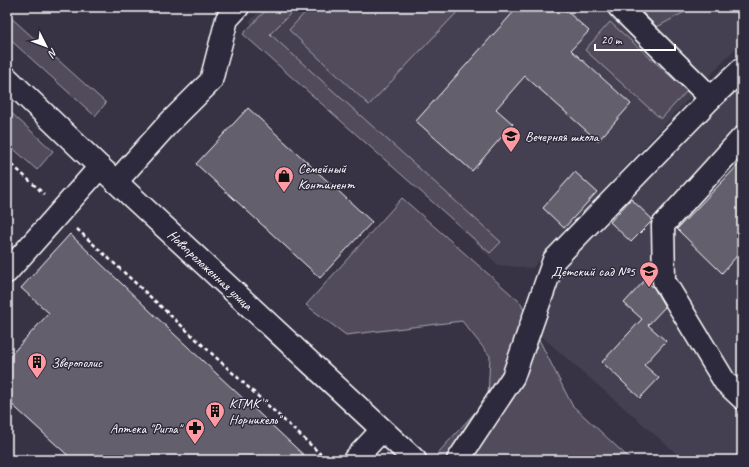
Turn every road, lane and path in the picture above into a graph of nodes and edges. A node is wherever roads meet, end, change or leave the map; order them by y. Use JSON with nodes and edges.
{"nodes":[{"id":1,"x":238,"y":7,"type":"edge"},
{"id":2,"x":619,"y":7,"type":"edge"},
{"id":3,"x":742,"y":69,"type":"edge"},
{"id":4,"x":7,"y":78,"type":"edge"},
{"id":5,"x":711,"y":98,"type":"junction"},
{"id":6,"x":742,"y":138,"type":"edge"},
{"id":7,"x":7,"y":160,"type":"edge"},
{"id":8,"x":108,"y":175,"type":"junction"},
{"id":9,"x":62,"y":210,"type":"junction"},
{"id":10,"x":7,"y":272,"type":"edge"},
{"id":11,"x":742,"y":398,"type":"edge"},
{"id":12,"x":382,"y":430,"type":"junction"},
{"id":13,"x":327,"y":460,"type":"edge"},
{"id":14,"x":354,"y":460,"type":"edge"},
{"id":15,"x":415,"y":460,"type":"edge"},
{"id":16,"x":458,"y":460,"type":"edge"}],
"edges":[{"from":1,"to":8,"type":"street"},
{"from":2,"to":5,"type":"street"},
{"from":3,"to":5,"type":"street"},
{"from":4,"to":8,"type":"street","name":"Новопроложенная улица"},
{"from":5,"to":16,"type":"street"},
{"from":6,"to":11,"type":"street"},
{"from":7,"to":9,"type":"path"},
{"from":8,"to":9,"type":"street"},
{"from":8,"to":12,"type":"street","name":"Новопроложенная улица"},
{"from":9,"to":10,"type":"street"},
{"from":9,"to":13,"type":"path"},
{"from":12,"to":14,"type":"street"},
{"from":12,"to":15,"type":"street","name":"Новопроложенная улица"}]}
